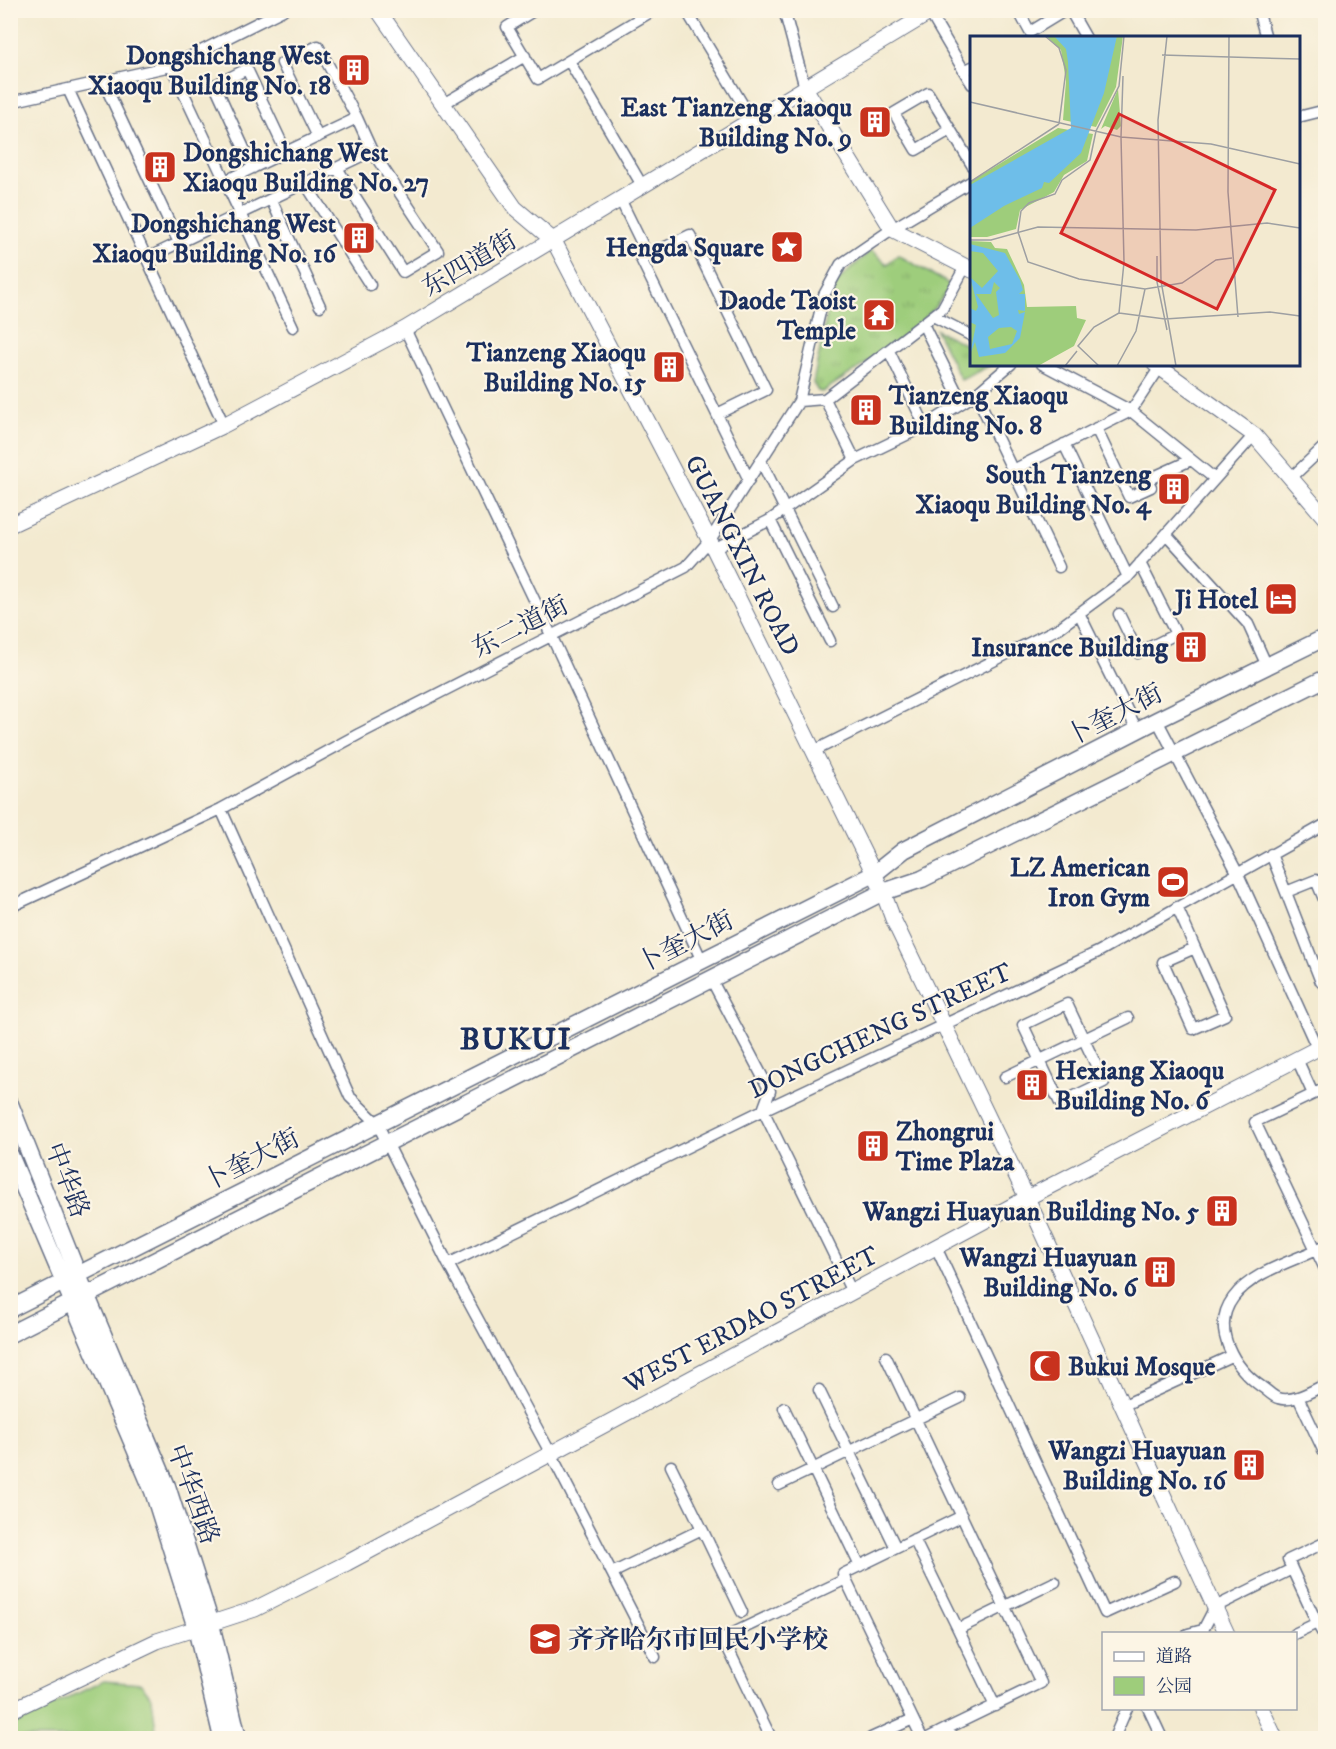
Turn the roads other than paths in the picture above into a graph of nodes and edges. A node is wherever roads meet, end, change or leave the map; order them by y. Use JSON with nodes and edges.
{"nodes":[{"id":1,"x":284,"y":10,"type":"edge"},
{"id":2,"x":378,"y":10,"type":"edge"},
{"id":3,"x":535,"y":10,"type":"edge"},
{"id":4,"x":654,"y":10,"type":"edge"},
{"id":5,"x":686,"y":10,"type":"edge"},
{"id":6,"x":784,"y":10,"type":"edge"},
{"id":7,"x":1018,"y":10,"type":"edge"},
{"id":8,"x":1068,"y":10,"type":"edge"},
{"id":9,"x":1258,"y":10,"type":"edge"},
{"id":10,"x":932,"y":12,"type":"edge"},
{"id":11,"x":1032,"y":35,"type":"edge"},
{"id":12,"x":1085,"y":36,"type":"edge"},
{"id":13,"x":1265,"y":36,"type":"edge"},
{"id":14,"x":525,"y":56,"type":"junction"},
{"id":15,"x":569,"y":61,"type":"junction"},
{"id":16,"x":171,"y":66,"type":"junction"},
{"id":17,"x":968,"y":69,"type":"edge"},
{"id":18,"x":103,"y":81,"type":"junction"},
{"id":19,"x":805,"y":88,"type":"junction"},
{"id":20,"x":68,"y":89,"type":"junction"},
{"id":21,"x":10,"y":102,"type":"edge"},
{"id":22,"x":443,"y":104,"type":"junction"},
{"id":23,"x":1326,"y":110,"type":"edge"},
{"id":24,"x":1300,"y":117,"type":"edge"},
{"id":25,"x":357,"y":118,"type":"junction"},
{"id":26,"x":752,"y":120,"type":"junction"},
{"id":27,"x":950,"y":130,"type":"junction"},
{"id":28,"x":318,"y":137,"type":"junction"},
{"id":29,"x":372,"y":151,"type":"junction"},
{"id":30,"x":286,"y":152,"type":"junction"},
{"id":31,"x":970,"y":162,"type":"edge"},
{"id":32,"x":253,"y":168,"type":"junction"},
{"id":33,"x":337,"y":168,"type":"junction"},
{"id":34,"x":225,"y":181,"type":"junction"},
{"id":35,"x":970,"y":182,"type":"edge"},
{"id":36,"x":305,"y":183,"type":"junction"},
{"id":37,"x":643,"y":187,"type":"junction"},
{"id":38,"x":271,"y":199,"type":"junction"},
{"id":39,"x":621,"y":201,"type":"junction"},
{"id":40,"x":241,"y":214,"type":"junction"},
{"id":41,"x":892,"y":229,"type":"junction"},
{"id":42,"x":554,"y":241,"type":"junction"},
{"id":43,"x":179,"y":243,"type":"junction"},
{"id":44,"x":648,"y":256,"type":"junction"},
{"id":45,"x":147,"y":258,"type":"junction"},
{"id":46,"x":968,"y":268,"type":"edge"},
{"id":47,"x":370,"y":285,"type":"dead end"},
{"id":48,"x":320,"y":306,"type":"dead end"},
{"id":49,"x":933,"y":316,"type":"junction"},
{"id":50,"x":923,"y":324,"type":"junction"},
{"id":51,"x":293,"y":327,"type":"dead end"},
{"id":52,"x":405,"y":329,"type":"junction"},
{"id":53,"x":970,"y":335,"type":"edge"},
{"id":54,"x":889,"y":351,"type":"junction"},
{"id":55,"x":1009,"y":366,"type":"edge"},
{"id":56,"x":1046,"y":366,"type":"edge"},
{"id":57,"x":1157,"y":366,"type":"edge"},
{"id":58,"x":976,"y":394,"type":"junction"},
{"id":59,"x":825,"y":399,"type":"junction"},
{"id":60,"x":800,"y":401,"type":"junction"},
{"id":61,"x":962,"y":403,"type":"junction"},
{"id":62,"x":1131,"y":411,"type":"junction"},
{"id":63,"x":717,"y":414,"type":"junction"},
{"id":64,"x":224,"y":424,"type":"junction"},
{"id":65,"x":925,"y":426,"type":"junction"},
{"id":66,"x":1096,"y":428,"type":"junction"},
{"id":67,"x":1254,"y":435,"type":"junction"},
{"id":68,"x":1064,"y":444,"type":"junction"},
{"id":69,"x":1326,"y":445,"type":"edge"},
{"id":70,"x":855,"y":460,"type":"junction"},
{"id":71,"x":1191,"y":460,"type":"junction"},
{"id":72,"x":761,"y":461,"type":"junction"},
{"id":73,"x":1013,"y":470,"type":"junction"},
{"id":74,"x":1291,"y":478,"type":"junction"},
{"id":75,"x":1215,"y":479,"type":"junction"},
{"id":76,"x":749,"y":480,"type":"junction"},
{"id":77,"x":785,"y":509,"type":"junction"},
{"id":78,"x":1326,"y":519,"type":"edge"},
{"id":79,"x":770,"y":520,"type":"junction"},
{"id":80,"x":10,"y":525,"type":"edge"},
{"id":81,"x":1167,"y":535,"type":"junction"},
{"id":82,"x":712,"y":544,"type":"junction"},
{"id":83,"x":1140,"y":563,"type":"junction"},
{"id":84,"x":1059,"y":567,"type":"dead end"},
{"id":85,"x":1128,"y":577,"type":"junction"},
{"id":86,"x":833,"y":607,"type":"dead end"},
{"id":87,"x":1079,"y":613,"type":"junction"},
{"id":88,"x":1119,"y":614,"type":"dead end"},
{"id":89,"x":551,"y":635,"type":"junction"},
{"id":90,"x":1326,"y":637,"type":"edge"},
{"id":91,"x":830,"y":641,"type":"dead end"},
{"id":92,"x":1268,"y":666,"type":"junction"},
{"id":93,"x":1326,"y":678,"type":"edge"},
{"id":94,"x":1157,"y":720,"type":"junction"},
{"id":95,"x":1137,"y":730,"type":"junction"},
{"id":96,"x":814,"y":751,"type":"junction"},
{"id":97,"x":1175,"y":752,"type":"junction"},
{"id":98,"x":221,"y":809,"type":"junction"},
{"id":99,"x":1326,"y":824,"type":"edge"},
{"id":100,"x":1271,"y":854,"type":"junction"},
{"id":101,"x":874,"y":874,"type":"junction"},
{"id":102,"x":1238,"y":874,"type":"junction"},
{"id":103,"x":883,"y":892,"type":"junction"},
{"id":104,"x":1286,"y":892,"type":"junction"},
{"id":105,"x":1326,"y":904,"type":"edge"},
{"id":106,"x":10,"y":907,"type":"edge"},
{"id":107,"x":1177,"y":908,"type":"junction"},
{"id":108,"x":1195,"y":948,"type":"junction"},
{"id":109,"x":702,"y":961,"type":"junction"},
{"id":110,"x":711,"y":979,"type":"junction"},
{"id":111,"x":1326,"y":980,"type":"edge"},
{"id":112,"x":1128,"y":1018,"type":"dead end"},
{"id":113,"x":944,"y":1024,"type":"junction"},
{"id":114,"x":1084,"y":1039,"type":"junction"},
{"id":115,"x":1321,"y":1046,"type":"edge"},
{"id":116,"x":1297,"y":1059,"type":"junction"},
{"id":117,"x":1040,"y":1061,"type":"junction"},
{"id":118,"x":1005,"y":1077,"type":"dead end"},
{"id":119,"x":1326,"y":1088,"type":"edge"},
{"id":120,"x":1313,"y":1094,"type":"junction"},
{"id":121,"x":10,"y":1104,"type":"edge"},
{"id":122,"x":762,"y":1110,"type":"junction"},
{"id":123,"x":377,"y":1123,"type":"junction"},
{"id":124,"x":387,"y":1142,"type":"junction"},
{"id":125,"x":10,"y":1155,"type":"edge"},
{"id":126,"x":1027,"y":1198,"type":"junction"},
{"id":127,"x":936,"y":1247,"type":"junction"},
{"id":128,"x":1321,"y":1247,"type":"edge"},
{"id":129,"x":448,"y":1264,"type":"junction"},
{"id":130,"x":1326,"y":1271,"type":"edge"},
{"id":131,"x":70,"y":1279,"type":"junction"},
{"id":132,"x":852,"y":1292,"type":"junction"},
{"id":133,"x":79,"y":1299,"type":"junction"},
{"id":134,"x":10,"y":1309,"type":"edge"},
{"id":135,"x":10,"y":1334,"type":"edge"},
{"id":136,"x":1231,"y":1356,"type":"junction"},
{"id":137,"x":886,"y":1357,"type":"dead end"},
{"id":138,"x":1326,"y":1384,"type":"edge"},
{"id":139,"x":819,"y":1390,"type":"dead end"},
{"id":140,"x":1298,"y":1397,"type":"junction"},
{"id":141,"x":960,"y":1398,"type":"dead end"},
{"id":142,"x":1122,"y":1406,"type":"junction"},
{"id":143,"x":784,"y":1408,"type":"dead end"},
{"id":144,"x":916,"y":1419,"type":"junction"},
{"id":145,"x":849,"y":1452,"type":"junction"},
{"id":146,"x":551,"y":1454,"type":"junction"},
{"id":147,"x":1326,"y":1456,"type":"edge"},
{"id":148,"x":671,"y":1466,"type":"dead end"},
{"id":149,"x":813,"y":1469,"type":"junction"},
{"id":150,"x":779,"y":1485,"type":"dead end"},
{"id":151,"x":962,"y":1516,"type":"junction"},
{"id":152,"x":702,"y":1529,"type":"junction"},
{"id":153,"x":914,"y":1539,"type":"junction"},
{"id":154,"x":1326,"y":1542,"type":"edge"},
{"id":155,"x":896,"y":1548,"type":"junction"},
{"id":156,"x":860,"y":1566,"type":"junction"},
{"id":157,"x":1292,"y":1569,"type":"junction"},
{"id":158,"x":612,"y":1573,"type":"junction"},
{"id":159,"x":846,"y":1579,"type":"junction"},
{"id":160,"x":1174,"y":1581,"type":"dead end"},
{"id":161,"x":1055,"y":1582,"type":"dead end"},
{"id":162,"x":1215,"y":1606,"type":"junction"},
{"id":163,"x":1005,"y":1607,"type":"junction"},
{"id":164,"x":742,"y":1612,"type":"dead end"},
{"id":165,"x":203,"y":1626,"type":"junction"},
{"id":166,"x":1322,"y":1626,"type":"edge"},
{"id":167,"x":958,"y":1629,"type":"junction"},
{"id":168,"x":1204,"y":1632,"type":"edge"},
{"id":169,"x":1226,"y":1632,"type":"edge"},
{"id":170,"x":1297,"y":1633,"type":"edge"},
{"id":171,"x":655,"y":1657,"type":"dead end"},
{"id":172,"x":994,"y":1706,"type":"junction"},
{"id":173,"x":1126,"y":1710,"type":"edge"},
{"id":174,"x":1149,"y":1710,"type":"edge"},
{"id":175,"x":1262,"y":1710,"type":"edge"},
{"id":176,"x":10,"y":1711,"type":"edge"},
{"id":177,"x":913,"y":1719,"type":"junction"},
{"id":178,"x":950,"y":1733,"type":"edge"},
{"id":179,"x":222,"y":1738,"type":"edge"},
{"id":180,"x":238,"y":1738,"type":"edge"},
{"id":181,"x":771,"y":1738,"type":"edge"},
{"id":182,"x":871,"y":1738,"type":"edge"},
{"id":183,"x":922,"y":1738,"type":"edge"},
{"id":184,"x":928,"y":1738,"type":"edge"},
{"id":185,"x":1114,"y":1738,"type":"edge"},
{"id":186,"x":1162,"y":1738,"type":"edge"},
{"id":187,"x":1275,"y":1738,"type":"edge"}],
"edges":[{"from":1,"to":16,"type":"street"},
{"from":2,"to":22,"type":"main road"},
{"from":3,"to":14,"type":"street"},
{"from":4,"to":15,"type":"street"},
{"from":5,"to":26,"type":"street"},
{"from":6,"to":19,"type":"street"},
{"from":7,"to":11,"type":"street"},
{"from":8,"to":11,"type":"street"},
{"from":8,"to":12,"type":"street"},
{"from":9,"to":13,"type":"street"},
{"from":10,"to":17,"type":"street"},
{"from":10,"to":19,"type":"main road","name":"东四道街"},
{"from":14,"to":15,"type":"street"},
{"from":14,"to":22,"type":"street"},
{"from":15,"to":37,"type":"street"},
{"from":16,"to":18,"type":"street"},
{"from":16,"to":34,"type":"street"},
{"from":18,"to":20,"type":"street"},
{"from":18,"to":43,"type":"street"},
{"from":19,"to":26,"type":"main road","name":"东四道街"},
{"from":19,"to":41,"type":"main road"},
{"from":20,"to":21,"type":"street"},
{"from":20,"to":45,"type":"street"},
{"from":22,"to":42,"type":"main road"},
{"from":23,"to":24,"type":"street"},
{"from":25,"to":28,"type":"street"},
{"from":25,"to":28,"type":"street"},
{"from":25,"to":29,"type":"street"},
{"from":26,"to":37,"type":"main road","name":"东四道街"},
{"from":27,"to":27,"type":"street"},
{"from":27,"to":31,"type":"street"},
{"from":28,"to":30,"type":"street"},
{"from":29,"to":33,"type":"street"},
{"from":29,"to":33,"type":"street"},
{"from":30,"to":32,"type":"street"},
{"from":30,"to":32,"type":"street"},
{"from":32,"to":34,"type":"street"},
{"from":33,"to":36,"type":"street"},
{"from":34,"to":40,"type":"street"},
{"from":35,"to":41,"type":"street","name":"东二道街"},
{"from":36,"to":38,"type":"street"},
{"from":36,"to":47,"type":"street"},
{"from":37,"to":39,"type":"main road","name":"东四道街"},
{"from":38,"to":40,"type":"street"},
{"from":38,"to":48,"type":"street"},
{"from":39,"to":42,"type":"main road","name":"东四道街"},
{"from":39,"to":44,"type":"street"},
{"from":40,"to":43,"type":"street"},
{"from":40,"to":51,"type":"street"},
{"from":41,"to":46,"type":"main road"},
{"from":41,"to":60,"type":"street","name":"东二道街"},
{"from":42,"to":52,"type":"main road","name":"东四道街"},
{"from":42,"to":82,"type":"main road","name":"GUANGXIN ROAD"},
{"from":43,"to":45,"type":"street"},
{"from":44,"to":63,"type":"street"},
{"from":44,"to":63,"type":"street"},
{"from":45,"to":64,"type":"street"},
{"from":46,"to":49,"type":"street"},
{"from":49,"to":50,"type":"street"},
{"from":49,"to":53,"type":"street"},
{"from":50,"to":54,"type":"street"},
{"from":50,"to":61,"type":"street"},
{"from":52,"to":64,"type":"main road","name":"东四道街"},
{"from":52,"to":89,"type":"street"},
{"from":54,"to":59,"type":"street"},
{"from":54,"to":65,"type":"street"},
{"from":55,"to":58,"type":"street"},
{"from":56,"to":62,"type":"street"},
{"from":57,"to":62,"type":"street"},
{"from":57,"to":67,"type":"main road"},
{"from":58,"to":61,"type":"street"},
{"from":58,"to":73,"type":"street"},
{"from":59,"to":60,"type":"street"},
{"from":59,"to":70,"type":"street"},
{"from":60,"to":72,"type":"street","name":"东二道街"},
{"from":61,"to":65,"type":"street"},
{"from":62,"to":66,"type":"street"},
{"from":62,"to":71,"type":"street"},
{"from":63,"to":76,"type":"street"},
{"from":64,"to":80,"type":"main road","name":"东四道街"},
{"from":65,"to":70,"type":"street"},
{"from":66,"to":68,"type":"street"},
{"from":66,"to":71,"type":"street"},
{"from":67,"to":74,"type":"main road"},
{"from":67,"to":75,"type":"street"},
{"from":68,"to":73,"type":"street"},
{"from":68,"to":85,"type":"street"},
{"from":69,"to":74,"type":"street"},
{"from":70,"to":77,"type":"street"},
{"from":71,"to":75,"type":"street"},
{"from":72,"to":76,"type":"street","name":"东二道街"},
{"from":72,"to":77,"type":"street"},
{"from":73,"to":84,"type":"street"},
{"from":74,"to":78,"type":"main road"},
{"from":75,"to":81,"type":"street"},
{"from":76,"to":82,"type":"street","name":"东二道街"},
{"from":77,"to":79,"type":"street"},
{"from":77,"to":86,"type":"street"},
{"from":79,"to":82,"type":"street"},
{"from":79,"to":91,"type":"street"},
{"from":81,"to":83,"type":"street"},
{"from":81,"to":92,"type":"street"},
{"from":82,"to":89,"type":"street","name":"东二道街"},
{"from":82,"to":96,"type":"main road","name":"GUANGXIN ROAD"},
{"from":83,"to":85,"type":"street"},
{"from":83,"to":88,"type":"street"},
{"from":85,"to":87,"type":"street"},
{"from":87,"to":95,"type":"street"},
{"from":87,"to":96,"type":"street"},
{"from":89,"to":98,"type":"street","name":"东二道街"},
{"from":89,"to":109,"type":"street"},
{"from":90,"to":92,"type":"main road","name":"卜奎大街"},
{"from":92,"to":94,"type":"main road","name":"卜奎大街"},
{"from":93,"to":97,"type":"main road","name":"卜奎大街"},
{"from":94,"to":95,"type":"main road","name":"卜奎大街"},
{"from":94,"to":97,"type":"street"},
{"from":95,"to":101,"type":"main road","name":"卜奎大街"},
{"from":96,"to":101,"type":"main road","name":"GUANGXIN ROAD"},
{"from":97,"to":102,"type":"street"},
{"from":97,"to":103,"type":"main road","name":"卜奎大街"},
{"from":98,"to":106,"type":"street","name":"东二道街"},
{"from":98,"to":123,"type":"street"},
{"from":99,"to":100,"type":"street","name":"DONGCHENG STREET"},
{"from":100,"to":102,"type":"street","name":"DONGCHENG STREET"},
{"from":100,"to":104,"type":"street"},
{"from":101,"to":103,"type":"main road","name":"GUANGXIN ROAD"},
{"from":101,"to":109,"type":"main road","name":"卜奎大街"},
{"from":102,"to":107,"type":"street","name":"DONGCHENG STREET"},
{"from":102,"to":115,"type":"street"},
{"from":103,"to":110,"type":"main road","name":"卜奎大街"},
{"from":103,"to":113,"type":"main road","name":"GUANGXIN ROAD"},
{"from":104,"to":105,"type":"street"},
{"from":104,"to":111,"type":"street"},
{"from":107,"to":108,"type":"street"},
{"from":107,"to":113,"type":"street","name":"DONGCHENG STREET"},
{"from":108,"to":108,"type":"street"},
{"from":109,"to":123,"type":"main road","name":"卜奎大街"},
{"from":110,"to":122,"type":"street"},
{"from":110,"to":124,"type":"main road","name":"卜奎大街"},
{"from":112,"to":114,"type":"street"},
{"from":113,"to":122,"type":"street","name":"DONGCHENG STREET"},
{"from":113,"to":126,"type":"main road","name":"GUANGXIN ROAD"},
{"from":114,"to":117,"type":"street"},
{"from":114,"to":117,"type":"street"},
{"from":114,"to":117,"type":"street"},
{"from":115,"to":116,"type":"main road","name":"WEST ERDAO STREET"},
{"from":116,"to":120,"type":"street"},
{"from":116,"to":126,"type":"main road","name":"WEST ERDAO STREET"},
{"from":117,"to":118,"type":"street"},
{"from":119,"to":120,"type":"street"},
{"from":120,"to":128,"type":"street"},
{"from":121,"to":131,"type":"main road","name":"中华路"},
{"from":122,"to":129,"type":"street","name":"DONGCHENG STREET"},
{"from":122,"to":132,"type":"street"},
{"from":123,"to":124,"type":"street"},
{"from":123,"to":131,"type":"main road","name":"卜奎大街"},
{"from":124,"to":129,"type":"street"},
{"from":124,"to":133,"type":"main road","name":"卜奎大街"},
{"from":125,"to":131,"type":"main road","name":"中华路"},
{"from":126,"to":127,"type":"main road","name":"WEST ERDAO STREET"},
{"from":126,"to":142,"type":"main road","name":"GUANGXIN ROAD"},
{"from":127,"to":132,"type":"main road","name":"WEST ERDAO STREET"},
{"from":127,"to":160,"type":"street"},
{"from":128,"to":130,"type":"street"},
{"from":128,"to":136,"type":"street"},
{"from":129,"to":146,"type":"street"},
{"from":131,"to":133,"type":"main road","name":"中华西路"},
{"from":131,"to":134,"type":"main road","name":"卜奎大街"},
{"from":132,"to":146,"type":"main road","name":"WEST ERDAO STREET"},
{"from":133,"to":135,"type":"main road","name":"卜奎大街"},
{"from":133,"to":165,"type":"main road","name":"中华西路"},
{"from":136,"to":140,"type":"street"},
{"from":136,"to":142,"type":"street"},
{"from":137,"to":144,"type":"street"},
{"from":138,"to":140,"type":"street"},
{"from":139,"to":145,"type":"street"},
{"from":140,"to":147,"type":"street"},
{"from":141,"to":144,"type":"street"},
{"from":142,"to":162,"type":"main road","name":"GUANGXIN ROAD"},
{"from":143,"to":149,"type":"street"},
{"from":144,"to":145,"type":"street"},
{"from":144,"to":151,"type":"street"},
{"from":145,"to":149,"type":"street"},
{"from":145,"to":155,"type":"street"},
{"from":146,"to":158,"type":"street"},
{"from":146,"to":165,"type":"main road","name":"WEST ERDAO STREET"},
{"from":148,"to":152,"type":"street"},
{"from":149,"to":150,"type":"street"},
{"from":149,"to":156,"type":"street"},
{"from":151,"to":153,"type":"street"},
{"from":151,"to":163,"type":"street"},
{"from":152,"to":158,"type":"street"},
{"from":152,"to":164,"type":"street"},
{"from":153,"to":155,"type":"street"},
{"from":153,"to":167,"type":"street"},
{"from":154,"to":157,"type":"street"},
{"from":155,"to":156,"type":"street"},
{"from":156,"to":159,"type":"street"},
{"from":157,"to":162,"type":"street"},
{"from":157,"to":166,"type":"street"},
{"from":158,"to":171,"type":"street"},
{"from":159,"to":177,"type":"street"},
{"from":159,"to":181,"type":"street"},
{"from":161,"to":163,"type":"street"},
{"from":162,"to":168,"type":"street"},
{"from":162,"to":169,"type":"main road","name":"GUANGXIN ROAD"},
{"from":163,"to":167,"type":"street"},
{"from":163,"to":172,"type":"street"},
{"from":165,"to":176,"type":"main road","name":"WEST ERDAO STREET"},
{"from":165,"to":179,"type":"main road","name":"中华西路"},
{"from":165,"to":180,"type":"main road","name":"中华西路"},
{"from":166,"to":170,"type":"street"},
{"from":167,"to":172,"type":"street"},
{"from":172,"to":178,"type":"street"},
{"from":173,"to":185,"type":"street"},
{"from":174,"to":186,"type":"street"},
{"from":175,"to":187,"type":"main road"},
{"from":177,"to":182,"type":"street"},
{"from":177,"to":183,"type":"street"},
{"from":178,"to":184,"type":"street"}]}
